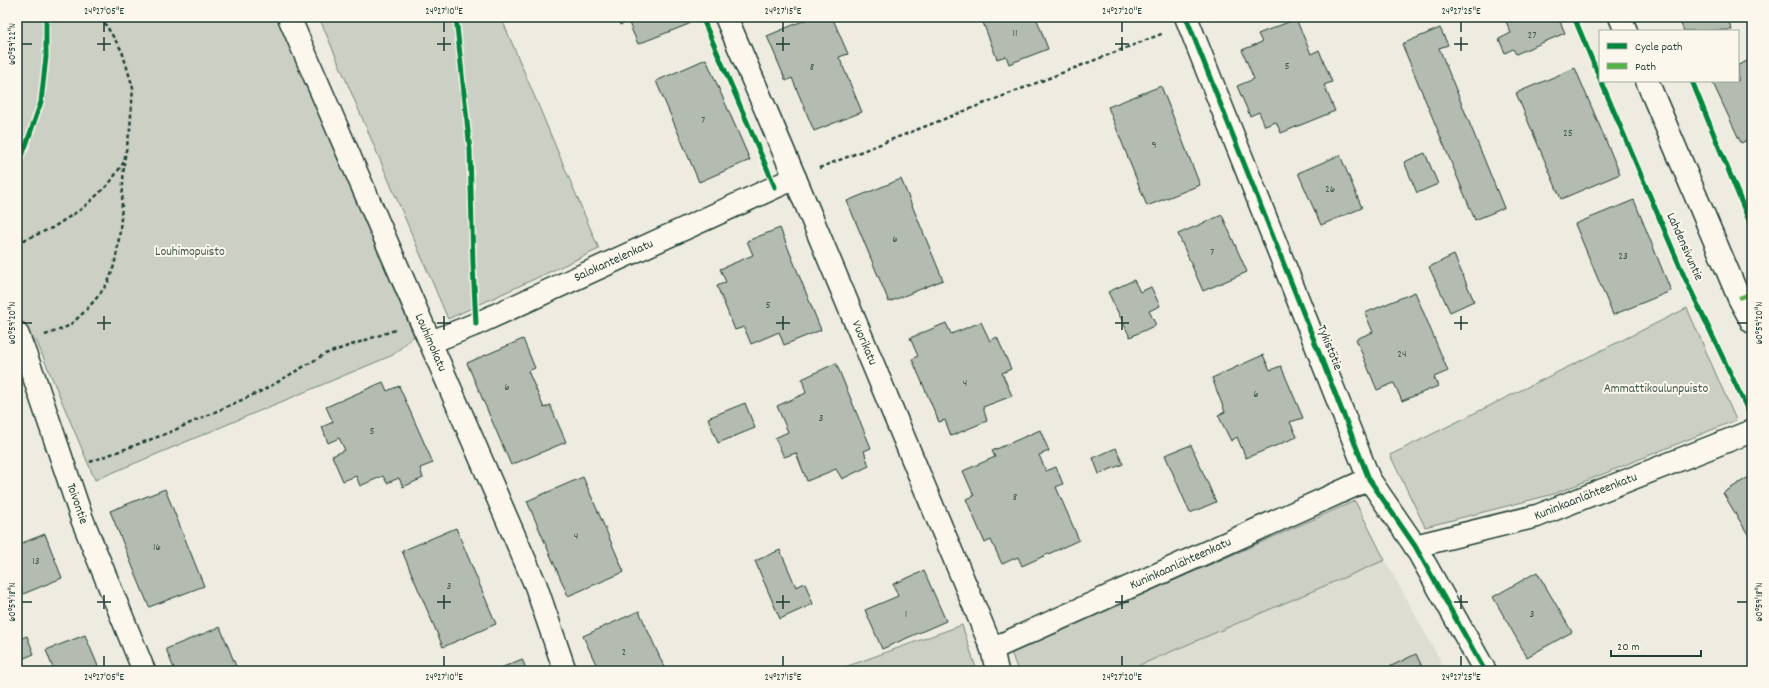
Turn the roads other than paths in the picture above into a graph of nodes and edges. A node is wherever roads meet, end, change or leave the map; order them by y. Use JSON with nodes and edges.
{"nodes":[{"id":1,"x":289,"y":17,"type":"edge"},
{"id":2,"x":726,"y":17,"type":"edge"},
{"id":3,"x":1620,"y":17,"type":"edge"},
{"id":4,"x":1193,"y":19,"type":"edge"},
{"id":5,"x":1626,"y":30,"type":"edge"},
{"id":6,"x":1647,"y":82,"type":"edge"},
{"id":7,"x":795,"y":178,"type":"junction"},
{"id":8,"x":1752,"y":322,"type":"edge"},
{"id":9,"x":18,"y":341,"type":"edge"},
{"id":10,"x":430,"y":342,"type":"junction"},
{"id":11,"x":1752,"y":431,"type":"edge"},
{"id":12,"x":1369,"y":479,"type":"junction"},
{"id":13,"x":1415,"y":546,"type":"junction"},
{"id":14,"x":992,"y":649,"type":"junction"},
{"id":15,"x":144,"y":671,"type":"edge"},
{"id":16,"x":565,"y":671,"type":"edge"},
{"id":17,"x":997,"y":671,"type":"edge"},
{"id":18,"x":1485,"y":671,"type":"edge"}],
"edges":[{"from":1,"to":10,"type":"street","name":"Louhimokatu"},
{"from":2,"to":7,"type":"street","name":"Vuorikatu"},
{"from":3,"to":5,"type":"street"},
{"from":4,"to":12,"type":"street","name":"Tykistötie"},
{"from":6,"to":8,"type":"street"},
{"from":7,"to":10,"type":"street","name":"Salokantelenkatu"},
{"from":7,"to":14,"type":"street","name":"Vuorikatu"},
{"from":9,"to":15,"type":"street","name":"Toivontie"},
{"from":10,"to":16,"type":"street","name":"Louhimokatu"},
{"from":11,"to":13,"type":"street","name":"Kuninkaanlähteenkatu"},
{"from":12,"to":13,"type":"street","name":"Tykistötie"},
{"from":12,"to":14,"type":"street","name":"Kuninkaanlähteenkatu"},
{"from":13,"to":18,"type":"street","name":"Tykistötie"},
{"from":14,"to":17,"type":"street","name":"Vuorikatu"}]}
